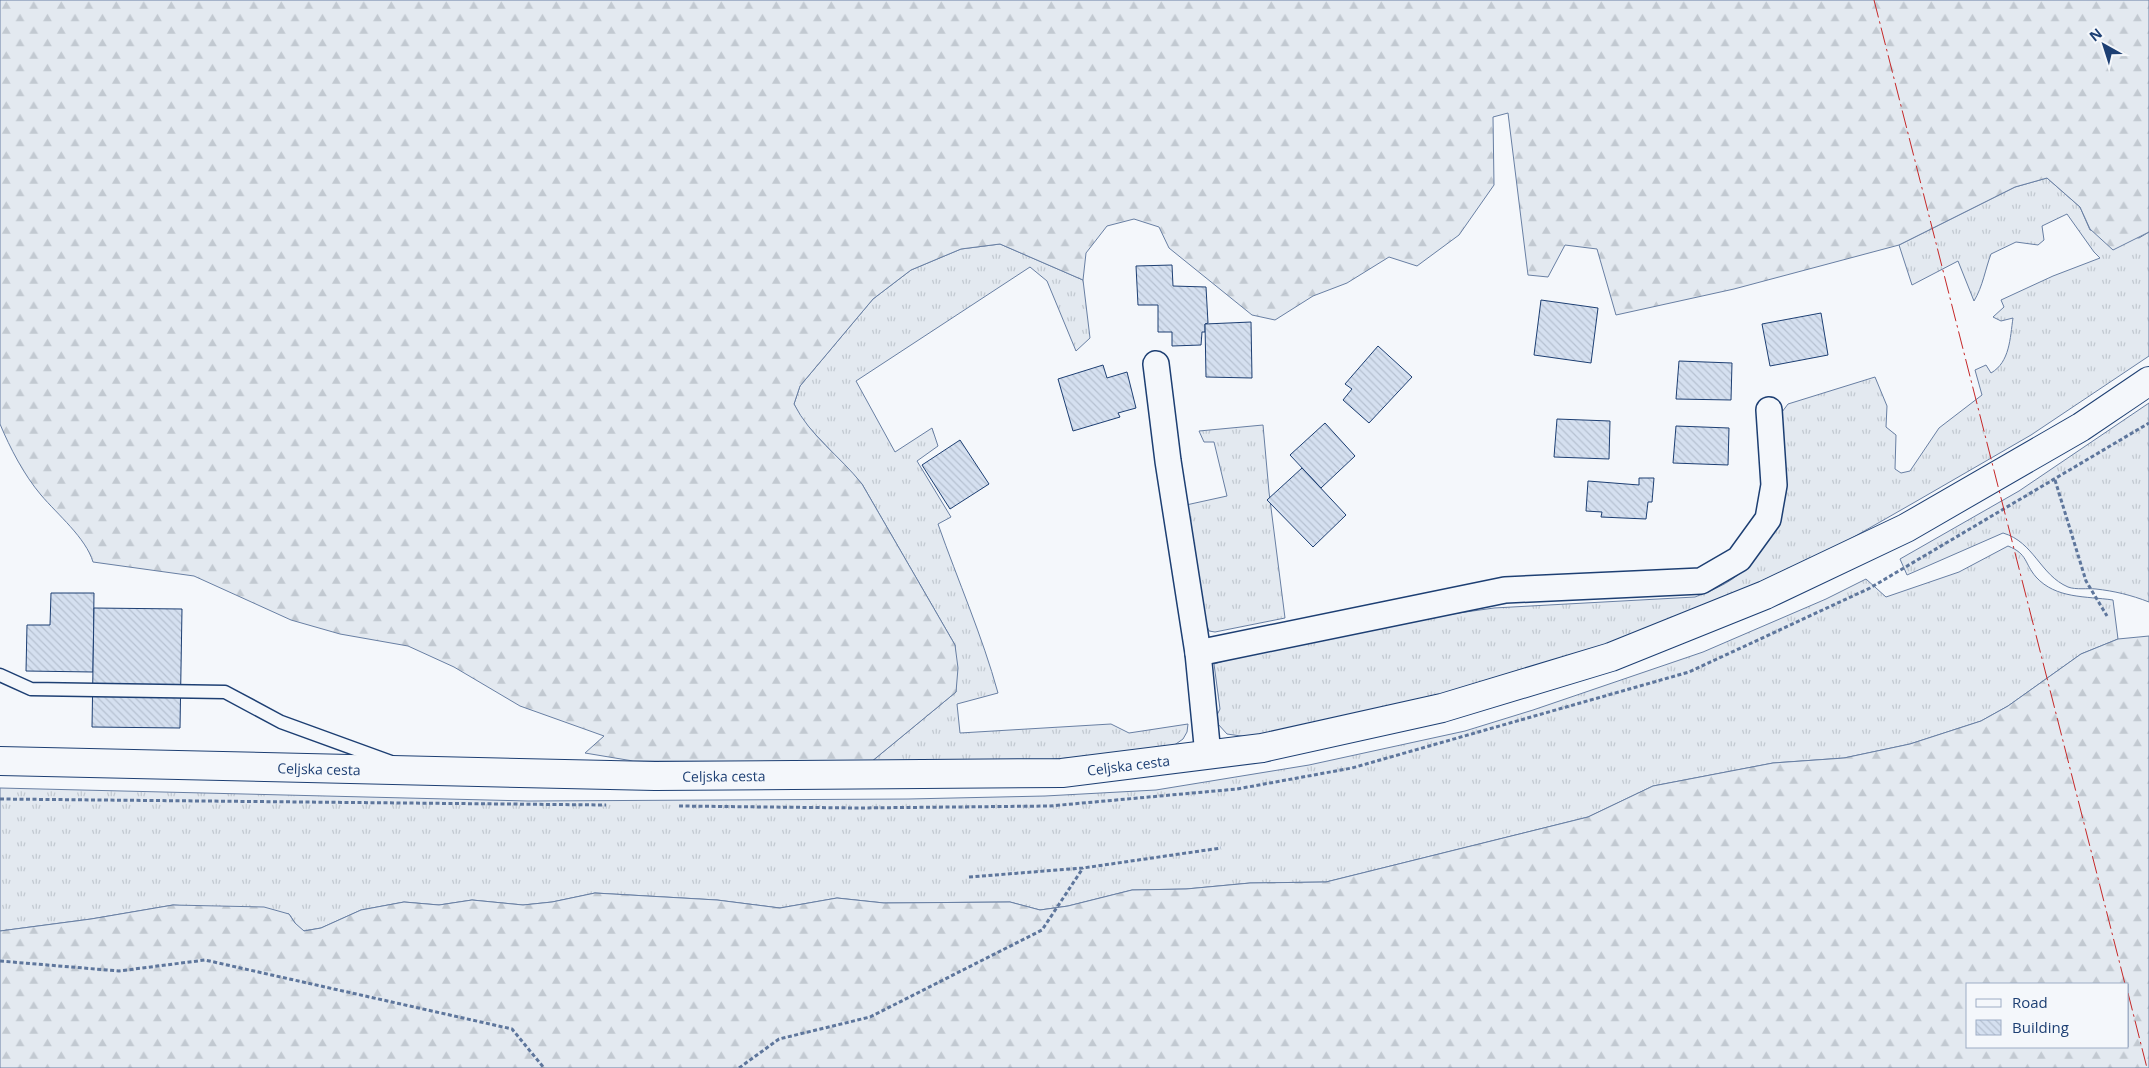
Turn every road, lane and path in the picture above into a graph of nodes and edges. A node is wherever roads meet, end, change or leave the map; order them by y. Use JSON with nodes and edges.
{"nodes":[{"id":1,"x":1156,"y":364,"type":"dead end"},
{"id":2,"x":2149,"y":381,"type":"edge"},
{"id":3,"x":1769,"y":410,"type":"dead end"},
{"id":4,"x":2149,"y":423,"type":"edge"},
{"id":5,"x":2060,"y":497,"type":"dead end"},
{"id":6,"x":2106,"y":616,"type":"dead end"},
{"id":7,"x":1198,"y":653,"type":"junction"},
{"id":8,"x":0,"y":675,"type":"edge"},
{"id":9,"x":1208,"y":755,"type":"junction"},
{"id":10,"x":0,"y":761,"type":"edge"},
{"id":11,"x":419,"y":772,"type":"junction"},
{"id":12,"x":0,"y":799,"type":"edge"},
{"id":13,"x":607,"y":805,"type":"dead end"},
{"id":14,"x":677,"y":806,"type":"dead end"},
{"id":15,"x":1220,"y":848,"type":"dead end"},
{"id":16,"x":1083,"y":868,"type":"junction"},
{"id":17,"x":969,"y":876,"type":"dead end"},
{"id":18,"x":0,"y":961,"type":"edge"},
{"id":19,"x":544,"y":1068,"type":"edge"},
{"id":20,"x":739,"y":1068,"type":"edge"}],
"edges":[{"from":1,"to":7,"type":"street"},
{"from":2,"to":9,"type":"main road","name":"Celjska cesta"},
{"from":3,"to":7,"type":"street"},
{"from":4,"to":14,"type":"path"},
{"from":5,"to":6,"type":"path"},
{"from":7,"to":9,"type":"street"},
{"from":8,"to":11,"type":"lane"},
{"from":9,"to":11,"type":"main road","name":"Celjska cesta"},
{"from":10,"to":11,"type":"main road","name":"Celjska cesta"},
{"from":12,"to":13,"type":"path"},
{"from":15,"to":16,"type":"path"},
{"from":16,"to":17,"type":"path"},
{"from":16,"to":20,"type":"path"},
{"from":18,"to":19,"type":"path"}]}
